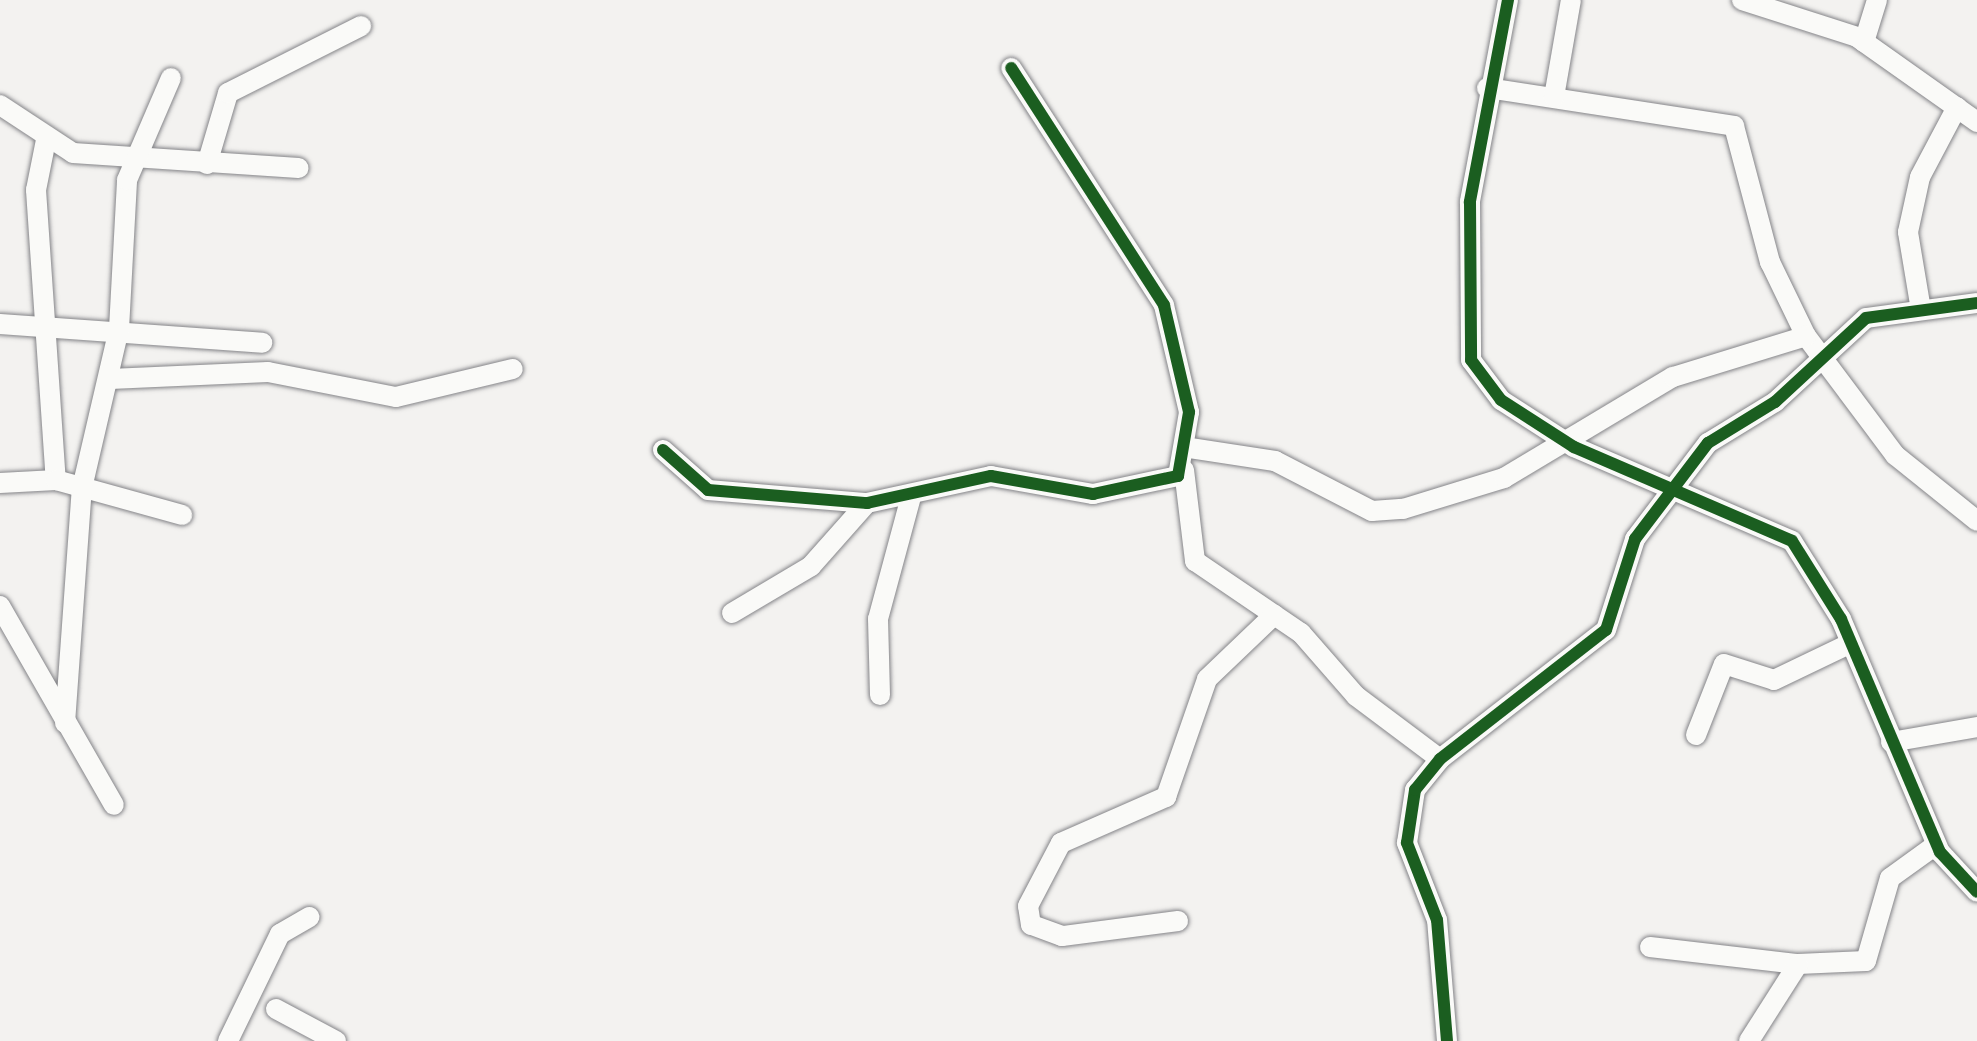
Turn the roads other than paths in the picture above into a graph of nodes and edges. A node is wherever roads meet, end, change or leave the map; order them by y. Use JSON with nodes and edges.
{"nodes":[{"id":1,"x":1508,"y":0,"type":"edge"},
{"id":2,"x":1571,"y":0,"type":"edge"},
{"id":3,"x":1742,"y":0,"type":"edge"},
{"id":4,"x":1877,"y":0,"type":"edge"},
{"id":5,"x":361,"y":26,"type":"dead end"},
{"id":6,"x":1864,"y":42,"type":"junction"},
{"id":7,"x":1011,"y":68,"type":"dead end"},
{"id":8,"x":170,"y":78,"type":"dead end"},
{"id":9,"x":1487,"y":88,"type":"junction"},
{"id":10,"x":1554,"y":96,"type":"junction"},
{"id":11,"x":0,"y":106,"type":"edge"},
{"id":12,"x":1957,"y":107,"type":"junction"},
{"id":13,"x":1977,"y":122,"type":"edge"},
{"id":14,"x":46,"y":140,"type":"junction"},
{"id":15,"x":131,"y":161,"type":"junction"},
{"id":16,"x":207,"y":164,"type":"junction"},
{"id":17,"x":298,"y":168,"type":"dead end"},
{"id":18,"x":1977,"y":304,"type":"edge"},
{"id":19,"x":1921,"y":310,"type":"junction"},
{"id":20,"x":40,"y":322,"type":"junction"},
{"id":21,"x":0,"y":324,"type":"edge"},
{"id":22,"x":119,"y":329,"type":"junction"},
{"id":23,"x":1806,"y":336,"type":"junction"},
{"id":24,"x":262,"y":342,"type":"dead end"},
{"id":25,"x":1825,"y":357,"type":"junction"},
{"id":26,"x":514,"y":369,"type":"dead end"},
{"id":27,"x":110,"y":378,"type":"junction"},
{"id":28,"x":1559,"y":438,"type":"junction"},
{"id":29,"x":1190,"y":448,"type":"junction"},
{"id":30,"x":663,"y":450,"type":"dead end"},
{"id":31,"x":1184,"y":470,"type":"junction"},
{"id":32,"x":56,"y":480,"type":"junction"},
{"id":33,"x":0,"y":483,"type":"edge"},
{"id":34,"x":82,"y":488,"type":"junction"},
{"id":35,"x":1665,"y":489,"type":"junction"},
{"id":36,"x":911,"y":497,"type":"junction"},
{"id":37,"x":867,"y":503,"type":"junction"},
{"id":38,"x":182,"y":514,"type":"dead end"},
{"id":39,"x":1977,"y":521,"type":"edge"},
{"id":40,"x":0,"y":606,"type":"edge"},
{"id":41,"x":732,"y":614,"type":"dead end"},
{"id":42,"x":1274,"y":615,"type":"junction"},
{"id":43,"x":1851,"y":643,"type":"junction"},
{"id":44,"x":880,"y":696,"type":"dead end"},
{"id":45,"x":66,"y":723,"type":"junction"},
{"id":46,"x":1977,"y":727,"type":"edge"},
{"id":47,"x":1696,"y":734,"type":"dead end"},
{"id":48,"x":1891,"y":742,"type":"junction"},
{"id":49,"x":1440,"y":759,"type":"junction"},
{"id":50,"x":114,"y":805,"type":"dead end"},
{"id":51,"x":1936,"y":845,"type":"junction"},
{"id":52,"x":1977,"y":892,"type":"edge"},
{"id":53,"x":310,"y":917,"type":"dead end"},
{"id":54,"x":1178,"y":921,"type":"dead end"},
{"id":55,"x":1650,"y":947,"type":"dead end"},
{"id":56,"x":1798,"y":964,"type":"junction"},
{"id":57,"x":276,"y":1009,"type":"dead end"},
{"id":58,"x":228,"y":1041,"type":"edge"},
{"id":59,"x":336,"y":1041,"type":"edge"},
{"id":60,"x":1447,"y":1041,"type":"edge"},
{"id":61,"x":1749,"y":1041,"type":"edge"}],
"edges":[{"from":1,"to":9,"type":"street"},
{"from":2,"to":10,"type":"street"},
{"from":3,"to":6,"type":"street"},
{"from":4,"to":6,"type":"street"},
{"from":5,"to":16,"type":"street"},
{"from":6,"to":12,"type":"street"},
{"from":7,"to":29,"type":"street"},
{"from":8,"to":15,"type":"street"},
{"from":9,"to":10,"type":"street"},
{"from":9,"to":28,"type":"street"},
{"from":10,"to":23,"type":"street"},
{"from":11,"to":14,"type":"street"},
{"from":12,"to":13,"type":"street"},
{"from":12,"to":19,"type":"street"},
{"from":14,"to":15,"type":"street"},
{"from":14,"to":20,"type":"street"},
{"from":15,"to":16,"type":"street"},
{"from":15,"to":22,"type":"street"},
{"from":16,"to":17,"type":"street"},
{"from":18,"to":19,"type":"street"},
{"from":19,"to":25,"type":"street"},
{"from":20,"to":21,"type":"street"},
{"from":20,"to":22,"type":"street"},
{"from":20,"to":32,"type":"street"},
{"from":22,"to":24,"type":"street"},
{"from":22,"to":27,"type":"street"},
{"from":23,"to":25,"type":"street"},
{"from":23,"to":28,"type":"street"},
{"from":25,"to":35,"type":"street"},
{"from":25,"to":39,"type":"street"},
{"from":26,"to":27,"type":"street"},
{"from":27,"to":34,"type":"street"},
{"from":28,"to":29,"type":"street"},
{"from":28,"to":35,"type":"street"},
{"from":29,"to":31,"type":"street"},
{"from":30,"to":37,"type":"street"},
{"from":31,"to":36,"type":"street"},
{"from":31,"to":42,"type":"street"},
{"from":32,"to":33,"type":"street"},
{"from":32,"to":34,"type":"street"},
{"from":34,"to":38,"type":"street"},
{"from":34,"to":45,"type":"street"},
{"from":35,"to":43,"type":"street"},
{"from":35,"to":49,"type":"street"},
{"from":36,"to":37,"type":"street"},
{"from":36,"to":44,"type":"street"},
{"from":37,"to":41,"type":"street"},
{"from":40,"to":45,"type":"street"},
{"from":42,"to":49,"type":"street"},
{"from":42,"to":54,"type":"street"},
{"from":43,"to":47,"type":"street"},
{"from":43,"to":48,"type":"street"},
{"from":45,"to":50,"type":"street"},
{"from":46,"to":48,"type":"street"},
{"from":48,"to":51,"type":"street"},
{"from":49,"to":60,"type":"street"},
{"from":51,"to":52,"type":"street"},
{"from":51,"to":56,"type":"street"},
{"from":53,"to":58,"type":"street"},
{"from":55,"to":56,"type":"street"},
{"from":56,"to":61,"type":"street"},
{"from":57,"to":59,"type":"street"}]}
